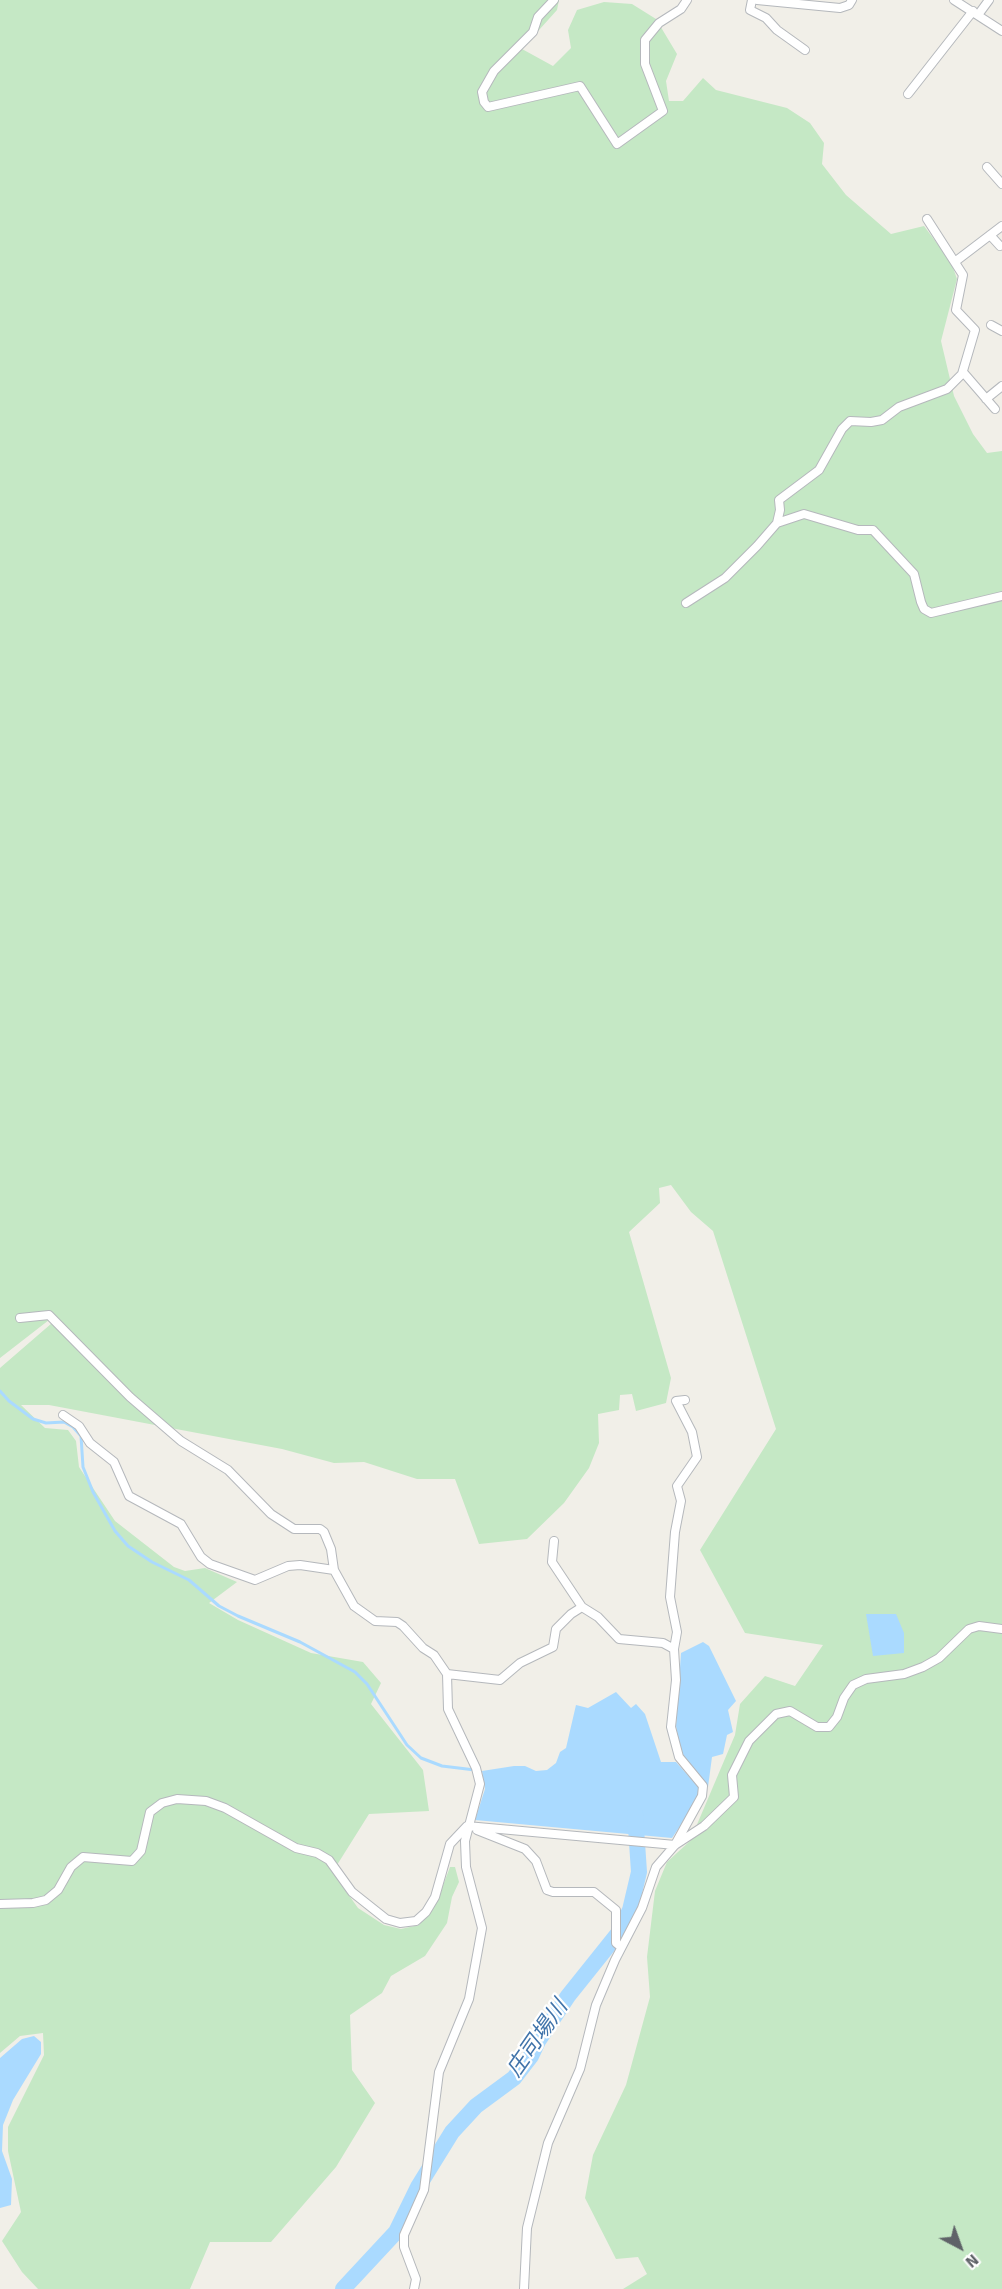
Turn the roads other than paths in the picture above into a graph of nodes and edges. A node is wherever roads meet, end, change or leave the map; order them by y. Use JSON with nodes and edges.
{"nodes":[{"id":1,"x":554,"y":0,"type":"edge"},
{"id":2,"x":687,"y":0,"type":"edge"},
{"id":3,"x":754,"y":0,"type":"edge"},
{"id":4,"x":852,"y":0,"type":"edge"},
{"id":5,"x":954,"y":0,"type":"edge"},
{"id":6,"x":988,"y":0,"type":"edge"},
{"id":7,"x":976,"y":13,"type":"junction"},
{"id":8,"x":1002,"y":31,"type":"edge"},
{"id":9,"x":805,"y":50,"type":"dead end"},
{"id":10,"x":908,"y":94,"type":"dead end"},
{"id":11,"x":987,"y":167,"type":"dead end"},
{"id":12,"x":1002,"y":184,"type":"edge"},
{"id":13,"x":927,"y":219,"type":"dead end"},
{"id":14,"x":1002,"y":226,"type":"edge"},
{"id":15,"x":990,"y":235,"type":"junction"},
{"id":16,"x":1000,"y":246,"type":"dead end"},
{"id":17,"x":956,"y":261,"type":"junction"},
{"id":18,"x":991,"y":325,"type":"dead end"},
{"id":19,"x":1002,"y":331,"type":"edge"},
{"id":20,"x":963,"y":372,"type":"junction"},
{"id":21,"x":1002,"y":386,"type":"edge"},
{"id":22,"x":986,"y":399,"type":"junction"},
{"id":23,"x":995,"y":409,"type":"dead end"},
{"id":24,"x":777,"y":523,"type":"junction"},
{"id":25,"x":1002,"y":596,"type":"edge"},
{"id":26,"x":686,"y":603,"type":"dead end"},
{"id":27,"x":20,"y":1318,"type":"dead end"},
{"id":28,"x":685,"y":1400,"type":"dead end"},
{"id":29,"x":63,"y":1415,"type":"dead end"},
{"id":30,"x":554,"y":1541,"type":"dead end"},
{"id":31,"x":334,"y":1570,"type":"junction"},
{"id":32,"x":582,"y":1607,"type":"junction"},
{"id":33,"x":1002,"y":1629,"type":"edge"},
{"id":34,"x":674,"y":1648,"type":"junction"},
{"id":35,"x":447,"y":1674,"type":"junction"},
{"id":36,"x":467,"y":1826,"type":"junction"},
{"id":37,"x":675,"y":1845,"type":"junction"},
{"id":38,"x":0,"y":1904,"type":"edge"},
{"id":39,"x":621,"y":1947,"type":"junction"},
{"id":40,"x":414,"y":2289,"type":"edge"},
{"id":41,"x":524,"y":2289,"type":"edge"}],
"edges":[{"from":1,"to":2,"type":"street"},
{"from":3,"to":4,"type":"street"},
{"from":3,"to":9,"type":"street"},
{"from":5,"to":7,"type":"street"},
{"from":6,"to":7,"type":"street"},
{"from":7,"to":8,"type":"street"},
{"from":7,"to":10,"type":"street"},
{"from":11,"to":12,"type":"street"},
{"from":13,"to":17,"type":"street"},
{"from":14,"to":15,"type":"street"},
{"from":15,"to":16,"type":"street"},
{"from":15,"to":17,"type":"street"},
{"from":17,"to":20,"type":"street"},
{"from":18,"to":19,"type":"street"},
{"from":20,"to":22,"type":"street"},
{"from":20,"to":24,"type":"street"},
{"from":21,"to":22,"type":"street"},
{"from":22,"to":23,"type":"street"},
{"from":24,"to":25,"type":"street"},
{"from":24,"to":26,"type":"street"},
{"from":27,"to":31,"type":"street"},
{"from":28,"to":34,"type":"street"},
{"from":29,"to":31,"type":"street"},
{"from":30,"to":32,"type":"street"},
{"from":31,"to":35,"type":"street"},
{"from":32,"to":34,"type":"street"},
{"from":32,"to":35,"type":"street"},
{"from":33,"to":37,"type":"street"},
{"from":34,"to":37,"type":"street"},
{"from":35,"to":36,"type":"street"},
{"from":36,"to":37,"type":"street"},
{"from":36,"to":38,"type":"street"},
{"from":36,"to":39,"type":"street"},
{"from":36,"to":40,"type":"street"},
{"from":37,"to":39,"type":"street"},
{"from":39,"to":41,"type":"street"}]}
